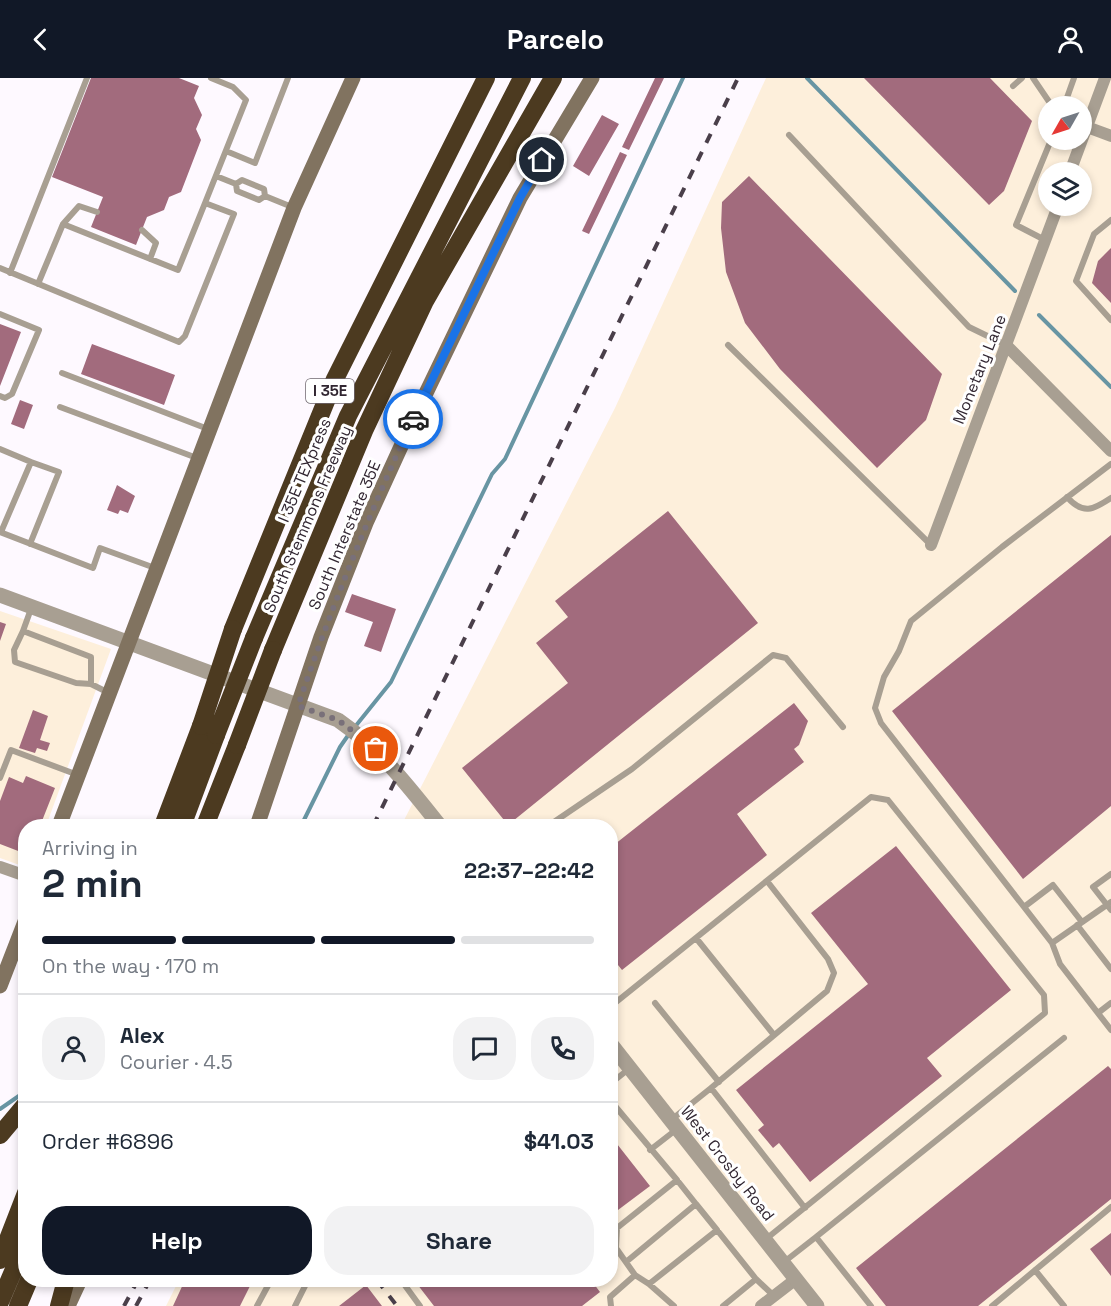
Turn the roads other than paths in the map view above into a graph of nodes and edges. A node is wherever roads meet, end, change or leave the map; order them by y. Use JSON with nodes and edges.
{"nodes":[{"id":1,"x":87,"y":78,"type":"edge"},
{"id":2,"x":211,"y":78,"type":"edge"},
{"id":3,"x":288,"y":78,"type":"edge"},
{"id":4,"x":354,"y":78,"type":"edge"},
{"id":5,"x":486,"y":78,"type":"edge"},
{"id":6,"x":522,"y":78,"type":"edge"},
{"id":7,"x":553,"y":78,"type":"edge"},
{"id":8,"x":592,"y":78,"type":"edge"},
{"id":9,"x":1022,"y":78,"type":"edge"},
{"id":10,"x":1033,"y":78,"type":"edge"},
{"id":11,"x":1074,"y":78,"type":"edge"},
{"id":12,"x":1105,"y":78,"type":"edge"},
{"id":13,"x":1013,"y":86,"type":"dead end"},
{"id":14,"x":1045,"y":96,"type":"edge"},
{"id":15,"x":1068,"y":96,"type":"edge"},
{"id":16,"x":1092,"y":108,"type":"edge"},
{"id":17,"x":1092,"y":129,"type":"edge"},
{"id":18,"x":789,"y":135,"type":"dead end"},
{"id":19,"x":1111,"y":136,"type":"edge"},
{"id":20,"x":1047,"y":150,"type":"edge"},
{"id":21,"x":226,"y":151,"type":"junction"},
{"id":22,"x":216,"y":176,"type":"junction"},
{"id":23,"x":236,"y":184,"type":"junction"},
{"id":24,"x":265,"y":196,"type":"junction"},
{"id":25,"x":205,"y":203,"type":"junction"},
{"id":26,"x":294,"y":208,"type":"junction"},
{"id":27,"x":97,"y":212,"type":"dead end"},
{"id":28,"x":1054,"y":216,"type":"edge"},
{"id":29,"x":1111,"y":220,"type":"edge"},
{"id":30,"x":63,"y":224,"type":"junction"},
{"id":31,"x":142,"y":230,"type":"dead end"},
{"id":32,"x":1046,"y":240,"type":"junction"},
{"id":33,"x":150,"y":259,"type":"junction"},
{"id":34,"x":0,"y":268,"type":"edge"},
{"id":35,"x":10,"y":273,"type":"junction"},
{"id":36,"x":38,"y":284,"type":"junction"},
{"id":37,"x":0,"y":314,"type":"edge"},
{"id":38,"x":1111,"y":320,"type":"edge"},
{"id":39,"x":728,"y":345,"type":"dead end"},
{"id":40,"x":1006,"y":345,"type":"junction"},
{"id":41,"x":62,"y":373,"type":"dead end"},
{"id":42,"x":0,"y":396,"type":"edge"},
{"id":43,"x":60,"y":406,"type":"dead end"},
{"id":44,"x":209,"y":429,"type":"junction"},
{"id":45,"x":0,"y":450,"type":"edge"},
{"id":46,"x":1111,"y":451,"type":"edge"},
{"id":47,"x":198,"y":459,"type":"junction"},
{"id":48,"x":31,"y":462,"type":"junction"},
{"id":49,"x":1111,"y":464,"type":"edge"},
{"id":50,"x":1067,"y":497,"type":"junction"},
{"id":51,"x":1111,"y":498,"type":"edge"},
{"id":52,"x":1,"y":532,"type":"edge"},
{"id":53,"x":30,"y":544,"type":"junction"},
{"id":54,"x":931,"y":545,"type":"joint"},
{"id":55,"x":156,"y":568,"type":"junction"},
{"id":56,"x":0,"y":595,"type":"edge"},
{"id":57,"x":32,"y":606,"type":"junction"},
{"id":58,"x":22,"y":631,"type":"junction"},
{"id":59,"x":130,"y":641,"type":"junction"},
{"id":60,"x":91,"y":684,"type":"junction"},
{"id":61,"x":110,"y":693,"type":"junction"},
{"id":62,"x":298,"y":706,"type":"junction"},
{"id":63,"x":843,"y":727,"type":"dead end"},
{"id":64,"x":208,"y":730,"type":"junction"},
{"id":65,"x":78,"y":775,"type":"junction"},
{"id":66,"x":0,"y":778,"type":"edge"},
{"id":67,"x":62,"y":819,"type":"edge"},
{"id":68,"x":166,"y":819,"type":"edge"},
{"id":69,"x":184,"y":819,"type":"edge"},
{"id":70,"x":208,"y":819,"type":"edge"},
{"id":71,"x":259,"y":819,"type":"edge"},
{"id":72,"x":434,"y":819,"type":"edge"},
{"id":73,"x":558,"y":819,"type":"edge"},
{"id":74,"x":0,"y":867,"type":"edge"},
{"id":75,"x":18,"y":873,"type":"edge"},
{"id":76,"x":1111,"y":874,"type":"edge"},
{"id":77,"x":767,"y":881,"type":"junction"},
{"id":78,"x":1110,"y":906,"type":"edge"},
{"id":79,"x":1024,"y":907,"type":"junction"},
{"id":80,"x":1079,"y":924,"type":"junction"},
{"id":81,"x":696,"y":938,"type":"junction"},
{"id":82,"x":18,"y":940,"type":"edge"},
{"id":83,"x":1052,"y":942,"type":"junction"},
{"id":84,"x":1111,"y":969,"type":"edge"},
{"id":85,"x":0,"y":986,"type":"edge"},
{"id":86,"x":618,"y":1001,"type":"edge"},
{"id":87,"x":655,"y":1003,"type":"dead end"},
{"id":88,"x":1111,"y":1003,"type":"edge"},
{"id":89,"x":1098,"y":1013,"type":"junction"},
{"id":90,"x":1111,"y":1030,"type":"edge"},
{"id":91,"x":774,"y":1035,"type":"junction"},
{"id":92,"x":1064,"y":1038,"type":"dead end"},
{"id":93,"x":618,"y":1053,"type":"edge"},
{"id":94,"x":630,"y":1068,"type":"junction"},
{"id":95,"x":618,"y":1078,"type":"edge"},
{"id":96,"x":719,"y":1082,"type":"junction"},
{"id":97,"x":711,"y":1088,"type":"junction"},
{"id":98,"x":618,"y":1110,"type":"edge"},
{"id":99,"x":18,"y":1114,"type":"edge"},
{"id":100,"x":675,"y":1124,"type":"junction"},
{"id":101,"x":0,"y":1135,"type":"edge"},
{"id":102,"x":650,"y":1150,"type":"junction"},
{"id":103,"x":677,"y":1180,"type":"junction"},
{"id":104,"x":696,"y":1204,"type":"junction"},
{"id":105,"x":1111,"y":1207,"type":"edge"},
{"id":106,"x":805,"y":1208,"type":"junction"},
{"id":107,"x":618,"y":1228,"type":"edge"},
{"id":108,"x":717,"y":1230,"type":"junction"},
{"id":109,"x":816,"y":1237,"type":"junction"},
{"id":110,"x":765,"y":1240,"type":"junction"},
{"id":111,"x":18,"y":1248,"type":"edge"},
{"id":112,"x":618,"y":1252,"type":"edge"},
{"id":113,"x":626,"y":1262,"type":"junction"},
{"id":114,"x":783,"y":1263,"type":"junction"},
{"id":115,"x":15,"y":1269,"type":"edge"},
{"id":116,"x":1035,"y":1270,"type":"junction"},
{"id":117,"x":635,"y":1275,"type":"junction"},
{"id":118,"x":756,"y":1279,"type":"junction"},
{"id":119,"x":796,"y":1279,"type":"junction"},
{"id":120,"x":649,"y":1284,"type":"junction"},
{"id":121,"x":64,"y":1287,"type":"edge"},
{"id":122,"x":77,"y":1287,"type":"edge"},
{"id":123,"x":267,"y":1287,"type":"edge"},
{"id":124,"x":304,"y":1287,"type":"edge"},
{"id":125,"x":406,"y":1287,"type":"edge"},
{"id":126,"x":774,"y":1296,"type":"junction"},
{"id":127,"x":0,"y":1302,"type":"edge"},
{"id":128,"x":18,"y":1306,"type":"edge"},
{"id":129,"x":59,"y":1306,"type":"edge"},
{"id":130,"x":68,"y":1306,"type":"edge"},
{"id":131,"x":257,"y":1306,"type":"edge"},
{"id":132,"x":295,"y":1306,"type":"edge"},
{"id":133,"x":420,"y":1306,"type":"edge"},
{"id":134,"x":611,"y":1306,"type":"edge"},
{"id":135,"x":674,"y":1306,"type":"edge"},
{"id":136,"x":723,"y":1306,"type":"edge"},
{"id":137,"x":762,"y":1306,"type":"edge"},
{"id":138,"x":817,"y":1306,"type":"edge"},
{"id":139,"x":871,"y":1306,"type":"edge"},
{"id":140,"x":992,"y":1306,"type":"edge"},
{"id":141,"x":1064,"y":1306,"type":"edge"}],
"edges":[{"from":1,"to":35,"type":"lane"},
{"from":2,"to":21,"type":"lane"},
{"from":3,"to":21,"type":"lane"},
{"from":4,"to":26,"type":"main road"},
{"from":5,"to":64,"type":"highway","name":"South Stemmons Freeway","number":"I 35E","bridge":true},
{"from":6,"to":64,"type":"highway","name":"I 35E TEXpress","bridge":true},
{"from":7,"to":70,"type":"highway","name":"South Stemmons Freeway","number":"I 35E","bridge":true},
{"from":8,"to":62,"type":"main road","name":"South Interstate 35E"},
{"from":9,"to":13,"type":"lane"},
{"from":10,"to":14,"type":"lane"},
{"from":11,"to":15,"type":"lane"},
{"from":12,"to":16,"type":"street"},
{"from":17,"to":19,"type":"street"},
{"from":18,"to":40,"type":"lane"},
{"from":20,"to":32,"type":"lane"},
{"from":21,"to":22,"type":"lane"},
{"from":22,"to":23,"type":"lane"},
{"from":22,"to":25,"type":"lane"},
{"from":23,"to":24,"type":"lane"},
{"from":23,"to":24,"type":"lane"},
{"from":24,"to":26,"type":"lane"},
{"from":25,"to":33,"type":"lane"},
{"from":25,"to":36,"type":"lane"},
{"from":26,"to":44,"type":"main road"},
{"from":27,"to":30,"type":"lane"},
{"from":28,"to":32,"type":"street","name":"Monetary Lane"},
{"from":29,"to":38,"type":"lane"},
{"from":30,"to":33,"type":"lane"},
{"from":30,"to":36,"type":"lane"},
{"from":31,"to":33,"type":"lane"},
{"from":32,"to":40,"type":"street","name":"Monetary Lane"},
{"from":34,"to":35,"type":"lane"},
{"from":35,"to":36,"type":"lane"},
{"from":37,"to":42,"type":"lane"},
{"from":39,"to":54,"type":"lane"},
{"from":40,"to":46,"type":"street"},
{"from":40,"to":54,"type":"street","name":"Monetary Lane"},
{"from":41,"to":44,"type":"lane"},
{"from":43,"to":47,"type":"lane"},
{"from":44,"to":47,"type":"main road"},
{"from":45,"to":48,"type":"lane"},
{"from":47,"to":55,"type":"main road"},
{"from":48,"to":52,"type":"lane"},
{"from":48,"to":53,"type":"lane"},
{"from":49,"to":50,"type":"lane"},
{"from":50,"to":51,"type":"lane"},
{"from":50,"to":79,"type":"lane"},
{"from":52,"to":53,"type":"lane"},
{"from":53,"to":55,"type":"lane"},
{"from":55,"to":59,"type":"main road"},
{"from":56,"to":57,"type":"street"},
{"from":57,"to":58,"type":"lane"},
{"from":57,"to":59,"type":"street"},
{"from":58,"to":60,"type":"lane"},
{"from":58,"to":60,"type":"lane"},
{"from":59,"to":61,"type":"main road"},
{"from":59,"to":62,"type":"street"},
{"from":60,"to":61,"type":"lane"},
{"from":61,"to":65,"type":"main road"},
{"from":62,"to":71,"type":"main road","name":"South Interstate 35E"},
{"from":62,"to":72,"type":"street"},
{"from":63,"to":73,"type":"lane"},
{"from":64,"to":68,"type":"highway","name":"South Stemmons Freeway","number":"I 35E"},
{"from":64,"to":69,"type":"highway","name":"I 35E TEXpress"},
{"from":65,"to":66,"type":"lane"},
{"from":65,"to":67,"type":"main road"},
{"from":74,"to":75,"type":"street"},
{"from":76,"to":78,"type":"lane"},
{"from":77,"to":81,"type":"lane"},
{"from":77,"to":91,"type":"lane"},
{"from":77,"to":106,"type":"lane"},
{"from":78,"to":80,"type":"lane"},
{"from":79,"to":80,"type":"lane"},
{"from":79,"to":83,"type":"lane"},
{"from":80,"to":83,"type":"lane"},
{"from":80,"to":84,"type":"lane"},
{"from":81,"to":86,"type":"lane"},
{"from":81,"to":91,"type":"lane"},
{"from":82,"to":85,"type":"main road"},
{"from":83,"to":89,"type":"lane"},
{"from":87,"to":96,"type":"lane"},
{"from":88,"to":89,"type":"lane"},
{"from":89,"to":90,"type":"lane"},
{"from":91,"to":96,"type":"lane"},
{"from":92,"to":109,"type":"lane"},
{"from":93,"to":94,"type":"street","name":"West Crosby Road"},
{"from":94,"to":95,"type":"lane"},
{"from":94,"to":100,"type":"street","name":"West Crosby Road"},
{"from":96,"to":97,"type":"lane"},
{"from":97,"to":100,"type":"lane"},
{"from":97,"to":106,"type":"lane"},
{"from":98,"to":102,"type":"lane"},
{"from":99,"to":101,"type":"highway"},
{"from":100,"to":102,"type":"lane"},
{"from":100,"to":110,"type":"street","name":"West Crosby Road"},
{"from":102,"to":103,"type":"lane"},
{"from":103,"to":104,"type":"lane"},
{"from":103,"to":107,"type":"lane"},
{"from":104,"to":108,"type":"lane"},
{"from":104,"to":113,"type":"lane"},
{"from":105,"to":116,"type":"lane"},
{"from":106,"to":110,"type":"lane"},
{"from":108,"to":118,"type":"lane"},
{"from":108,"to":120,"type":"lane"},
{"from":109,"to":114,"type":"lane"},
{"from":109,"to":139,"type":"lane"},
{"from":110,"to":114,"type":"street","name":"West Crosby Road"},
{"from":111,"to":115,"type":"highway"},
{"from":112,"to":113,"type":"lane"},
{"from":113,"to":117,"type":"lane"},
{"from":114,"to":119,"type":"street","name":"West Crosby Road"},
{"from":115,"to":127,"type":"highway"},
{"from":115,"to":128,"type":"highway"},
{"from":116,"to":140,"type":"lane"},
{"from":116,"to":141,"type":"lane"},
{"from":117,"to":120,"type":"lane"},
{"from":117,"to":134,"type":"lane"},
{"from":118,"to":126,"type":"lane"},
{"from":118,"to":136,"type":"lane"},
{"from":119,"to":126,"type":"street"},
{"from":119,"to":138,"type":"street","name":"West Crosby Road"},
{"from":120,"to":135,"type":"lane"},
{"from":121,"to":129,"type":"highway"},
{"from":122,"to":130,"type":"main road"},
{"from":123,"to":131,"type":"lane"},
{"from":124,"to":132,"type":"lane"},
{"from":125,"to":133,"type":"lane"},
{"from":126,"to":137,"type":"street"}]}
